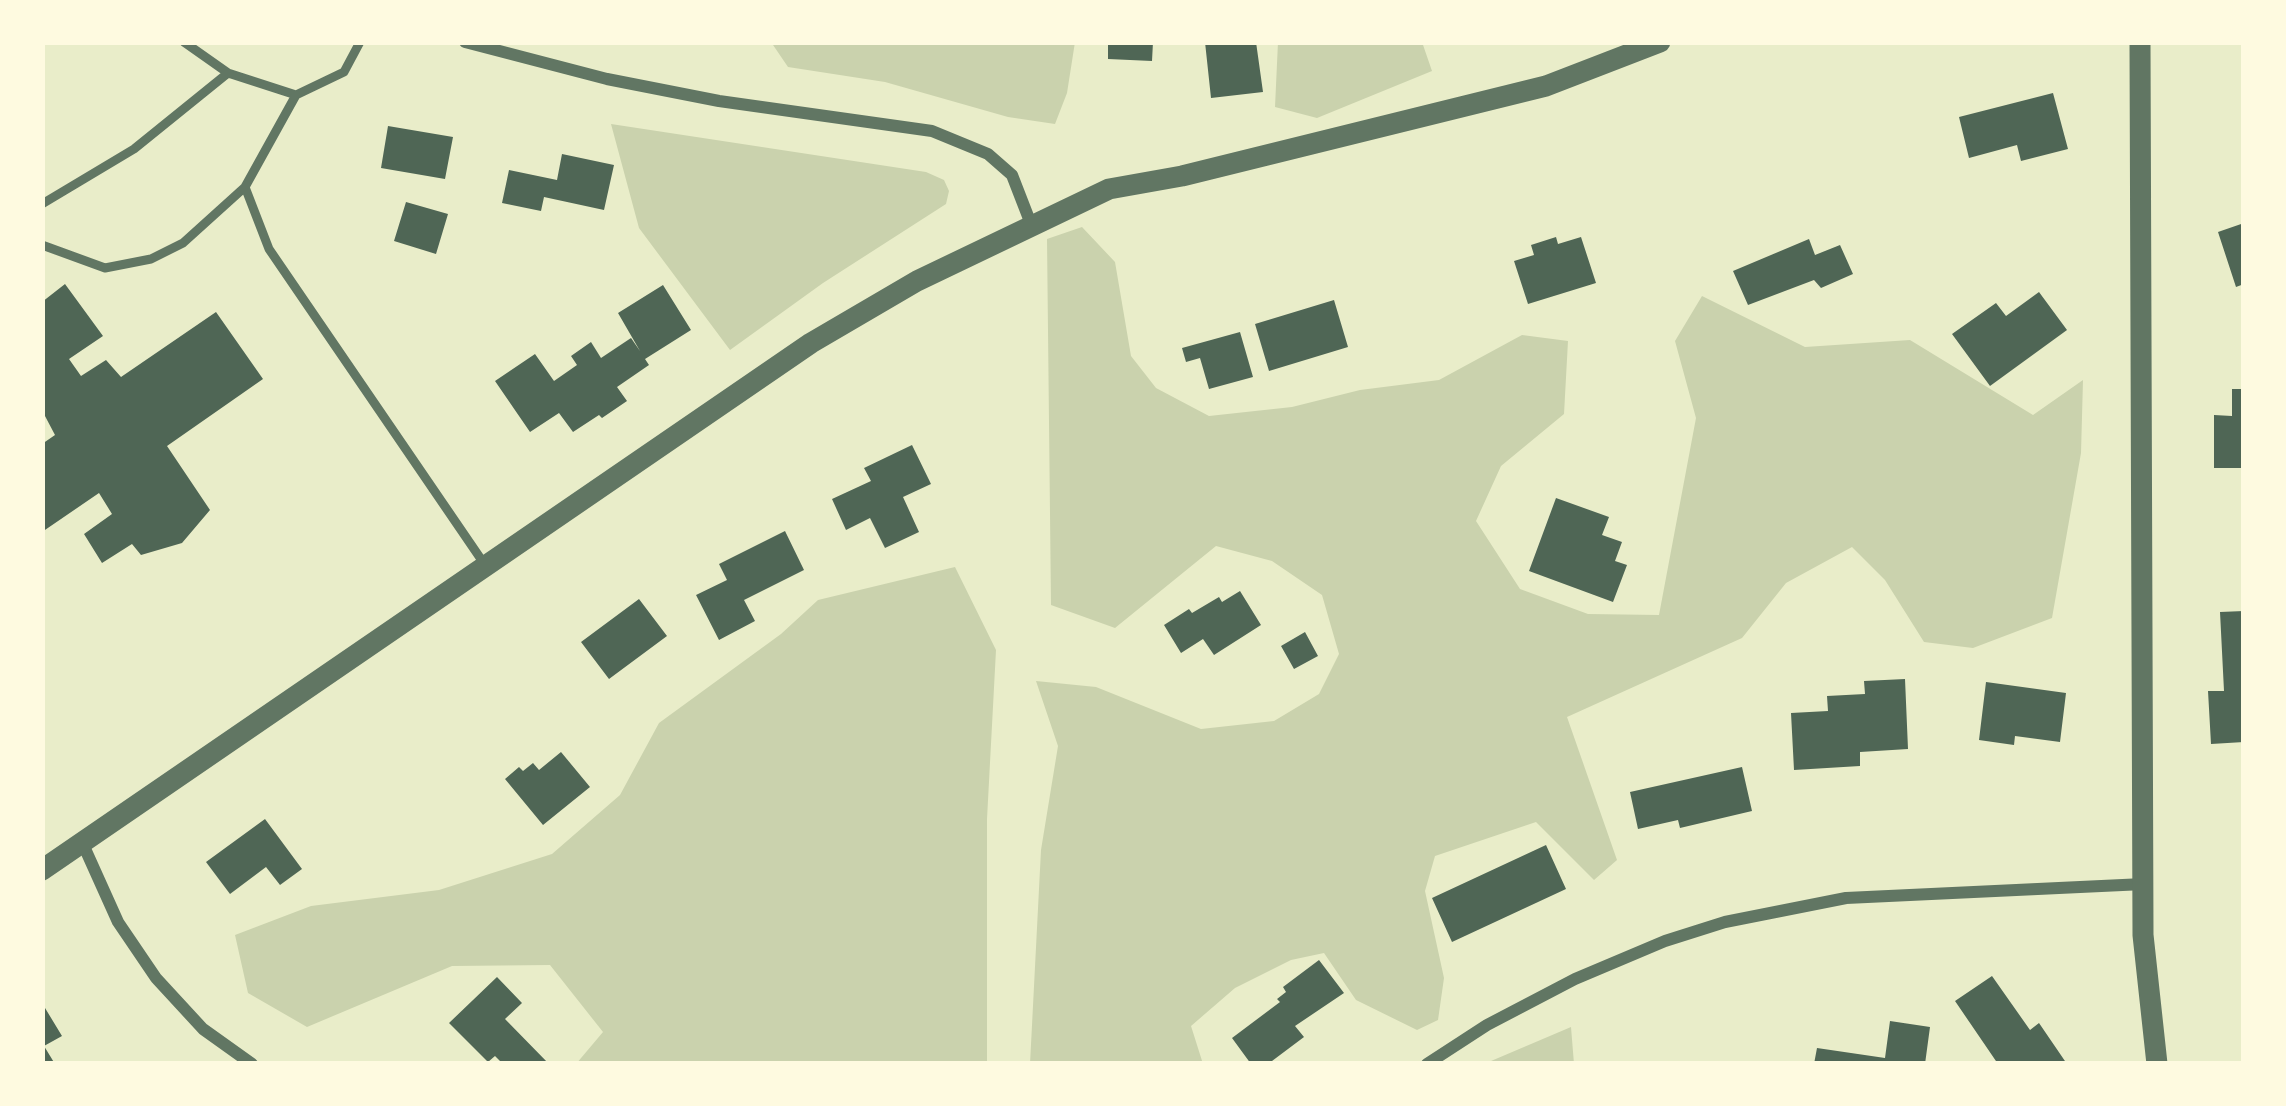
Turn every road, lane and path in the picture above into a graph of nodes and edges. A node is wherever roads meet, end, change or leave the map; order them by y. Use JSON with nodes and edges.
{"nodes":[{"id":1,"x":184,"y":42,"type":"edge"},
{"id":2,"x":360,"y":42,"type":"edge"},
{"id":3,"x":465,"y":42,"type":"edge"},
{"id":4,"x":1660,"y":42,"type":"edge"},
{"id":5,"x":2140,"y":42,"type":"edge"},
{"id":6,"x":228,"y":73,"type":"junction"},
{"id":7,"x":296,"y":95,"type":"junction"},
{"id":8,"x":245,"y":187,"type":"junction"},
{"id":9,"x":42,"y":204,"type":"edge"},
{"id":10,"x":1030,"y":224,"type":"junction"},
{"id":11,"x":42,"y":245,"type":"edge"},
{"id":12,"x":485,"y":565,"type":"junction"},
{"id":13,"x":82,"y":842,"type":"junction"},
{"id":14,"x":42,"y":869,"type":"edge"},
{"id":15,"x":2144,"y":884,"type":"junction"},
{"id":16,"x":252,"y":1064,"type":"edge"},
{"id":17,"x":1427,"y":1064,"type":"edge"},
{"id":18,"x":2157,"y":1064,"type":"edge"}],
"edges":[{"from":1,"to":6,"type":"lane"},
{"from":2,"to":7,"type":"lane"},
{"from":3,"to":10,"type":"street"},
{"from":4,"to":10,"type":"street"},
{"from":5,"to":15,"type":"street"},
{"from":6,"to":7,"type":"lane"},
{"from":6,"to":9,"type":"lane"},
{"from":7,"to":8,"type":"lane"},
{"from":8,"to":11,"type":"lane"},
{"from":8,"to":12,"type":"lane"},
{"from":10,"to":12,"type":"street"},
{"from":12,"to":13,"type":"street"},
{"from":13,"to":14,"type":"street"},
{"from":13,"to":16,"type":"street"},
{"from":15,"to":17,"type":"street"},
{"from":15,"to":18,"type":"street"}]}
